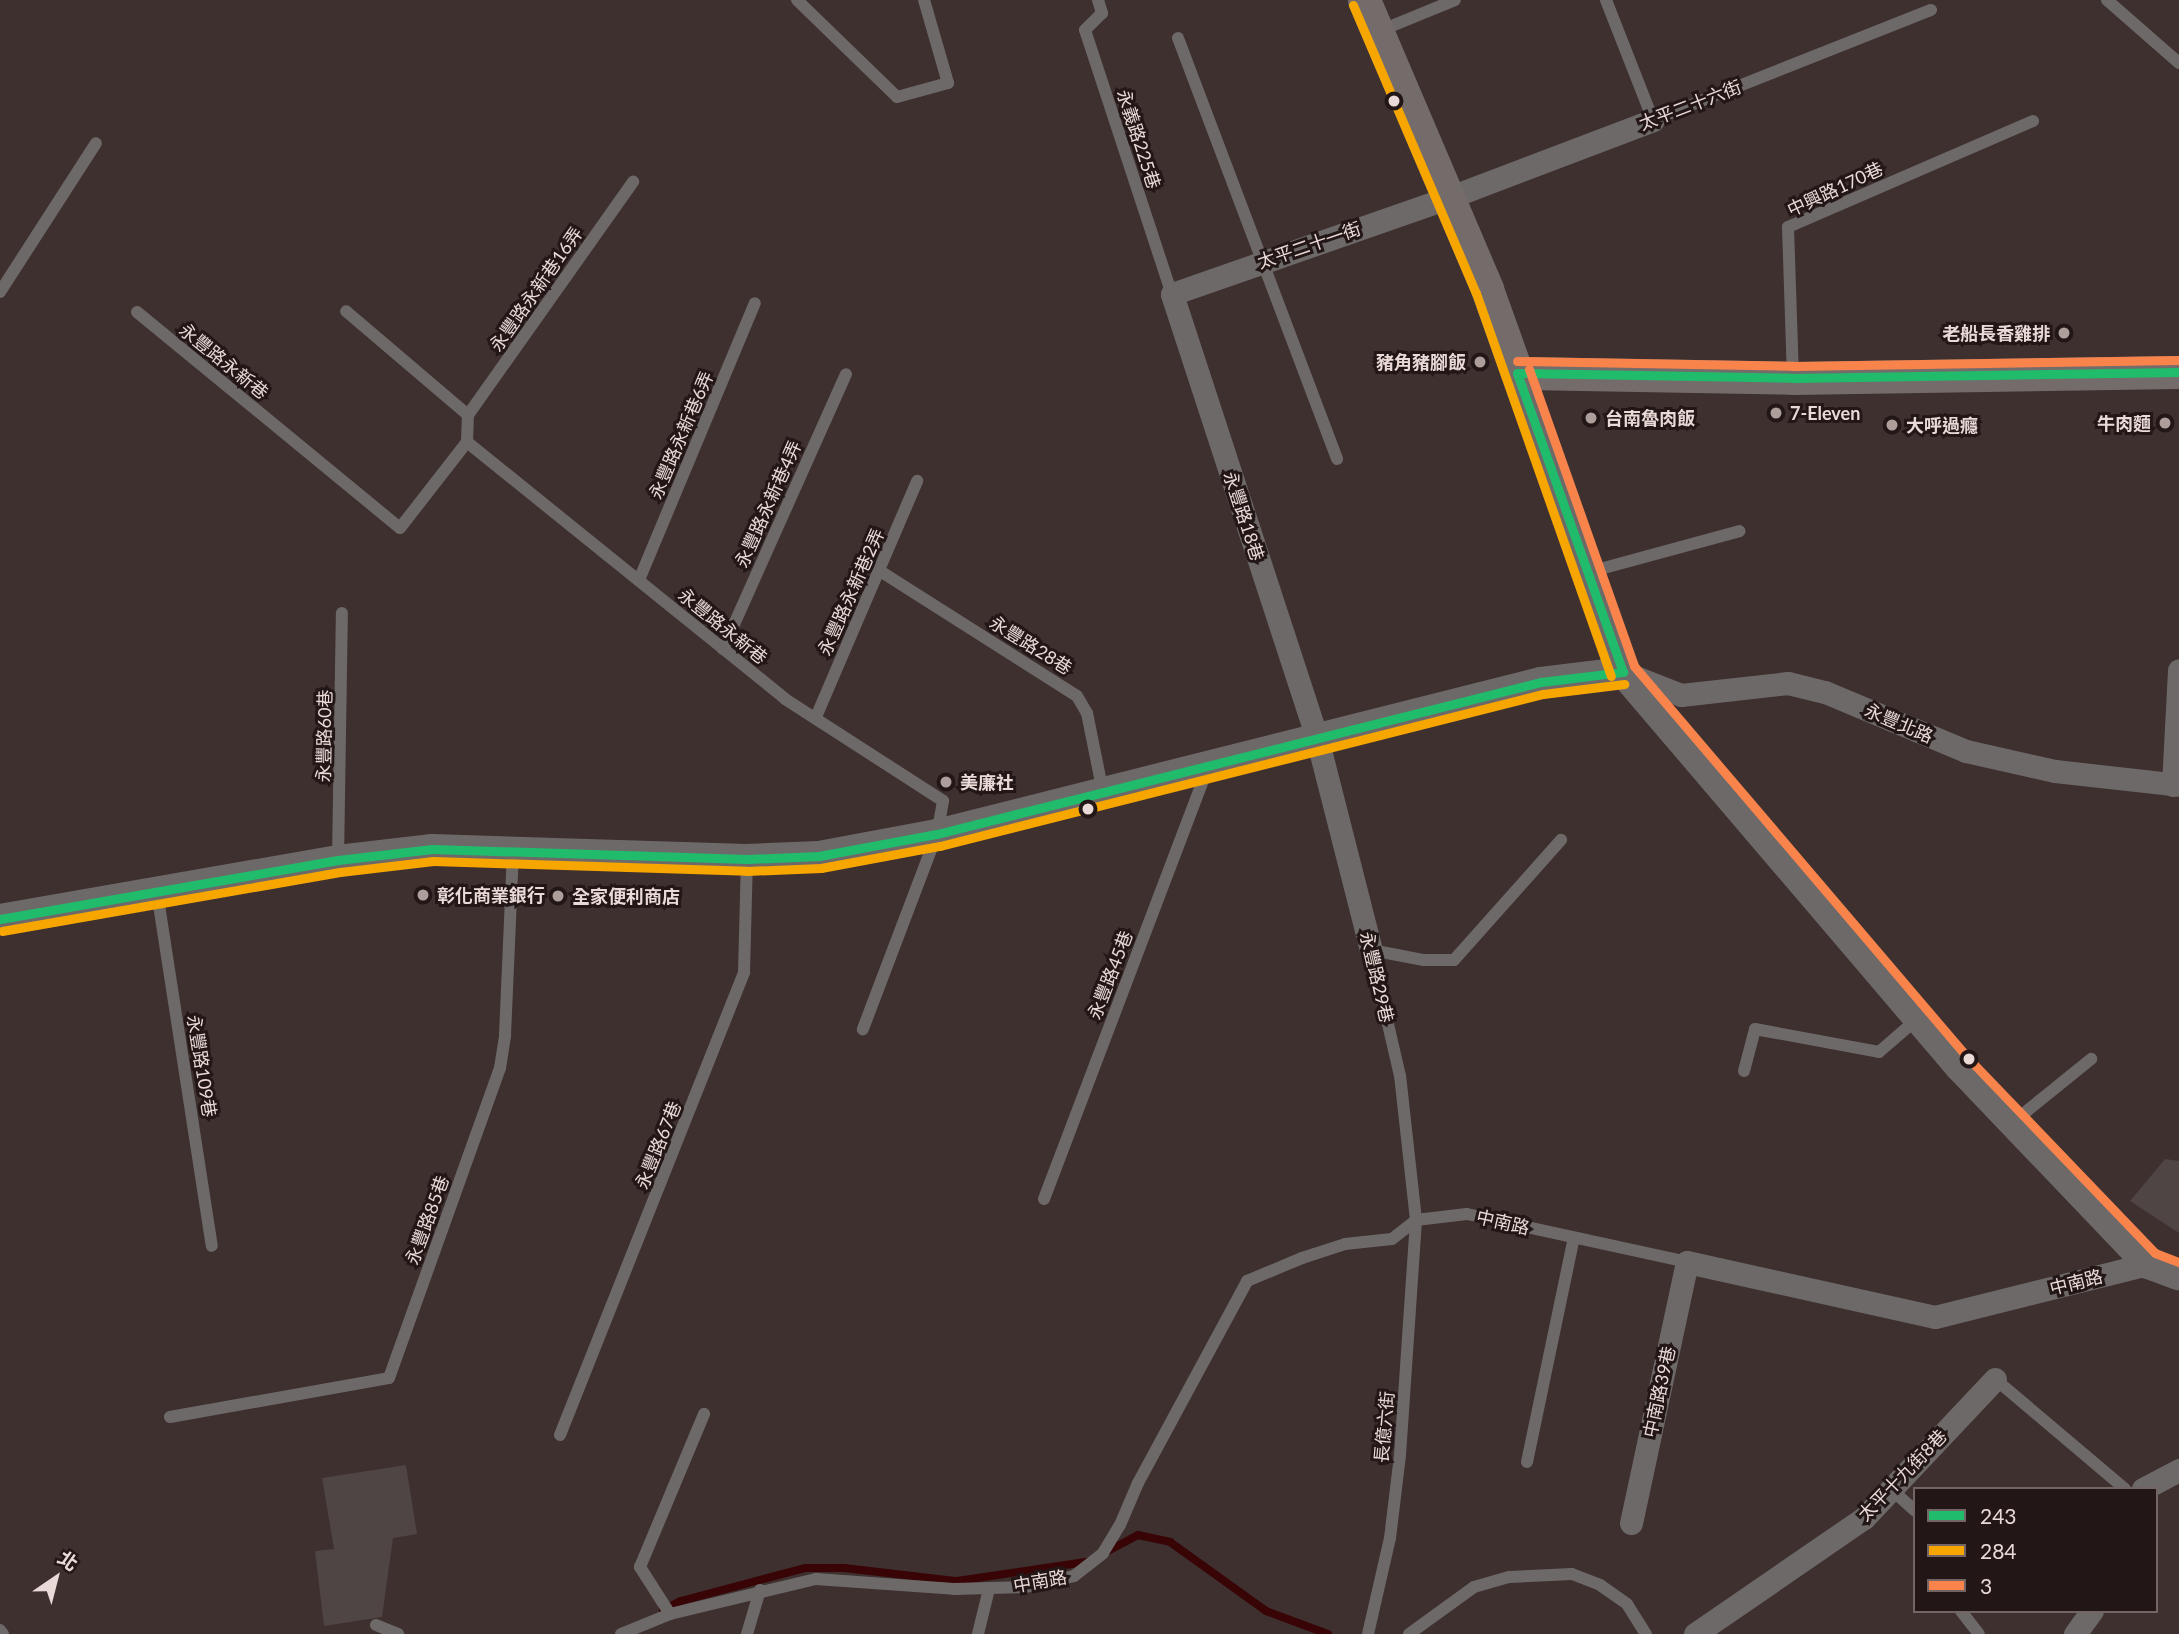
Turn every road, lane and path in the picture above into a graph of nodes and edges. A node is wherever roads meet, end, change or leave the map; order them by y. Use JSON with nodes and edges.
{"nodes":[{"id":1,"x":797,"y":0,"type":"edge"},
{"id":2,"x":924,"y":0,"type":"edge"},
{"id":3,"x":1098,"y":0,"type":"edge"},
{"id":4,"x":1364,"y":0,"type":"edge"},
{"id":5,"x":1455,"y":0,"type":"edge"},
{"id":6,"x":1606,"y":0,"type":"edge"},
{"id":7,"x":2107,"y":0,"type":"edge"},
{"id":8,"x":1931,"y":10,"type":"dead end"},
{"id":9,"x":1377,"y":32,"type":"junction"},
{"id":10,"x":1178,"y":38,"type":"dead end"},
{"id":11,"x":2179,"y":63,"type":"edge"},
{"id":12,"x":1653,"y":120,"type":"junction"},
{"id":13,"x":2033,"y":121,"type":"dead end"},
{"id":14,"x":96,"y":143,"type":"dead end"},
{"id":15,"x":633,"y":183,"type":"dead end"},
{"id":16,"x":1448,"y":198,"type":"junction"},
{"id":17,"x":1262,"y":260,"type":"junction"},
{"id":18,"x":0,"y":292,"type":"edge"},
{"id":19,"x":1172,"y":295,"type":"junction"},
{"id":20,"x":755,"y":303,"type":"dead end"},
{"id":21,"x":346,"y":311,"type":"dead end"},
{"id":22,"x":138,"y":312,"type":"dead end"},
{"id":23,"x":2179,"y":372,"type":"edge"},
{"id":24,"x":1517,"y":373,"type":"junction"},
{"id":25,"x":846,"y":374,"type":"dead end"},
{"id":26,"x":1793,"y":378,"type":"junction"},
{"id":27,"x":468,"y":415,"type":"junction"},
{"id":28,"x":467,"y":442,"type":"junction"},
{"id":29,"x":1337,"y":460,"type":"dead end"},
{"id":30,"x":917,"y":481,"type":"dead end"},
{"id":31,"x":1740,"y":531,"type":"dead end"},
{"id":32,"x":880,"y":571,"type":"junction"},
{"id":33,"x":1589,"y":572,"type":"junction"},
{"id":34,"x":639,"y":580,"type":"junction"},
{"id":35,"x":342,"y":613,"type":"dead end"},
{"id":36,"x":723,"y":649,"type":"junction"},
{"id":37,"x":2179,"y":670,"type":"edge"},
{"id":38,"x":1623,"y":673,"type":"junction"},
{"id":39,"x":816,"y":717,"type":"junction"},
{"id":40,"x":1317,"y":738,"type":"junction"},
{"id":41,"x":1209,"y":764,"type":"junction"},
{"id":42,"x":2176,"y":785,"type":"edge"},
{"id":43,"x":1103,"y":792,"type":"junction"},
{"id":44,"x":937,"y":834,"type":"junction"},
{"id":45,"x":1561,"y":840,"type":"dead end"},
{"id":46,"x":513,"y":852,"type":"junction"},
{"id":47,"x":747,"y":859,"type":"junction"},
{"id":48,"x":338,"y":860,"type":"junction"},
{"id":49,"x":157,"y":891,"type":"junction"},
{"id":50,"x":0,"y":919,"type":"edge"},
{"id":51,"x":1371,"y":950,"type":"junction"},
{"id":52,"x":1916,"y":1020,"type":"junction"},
{"id":53,"x":863,"y":1028,"type":"dead end"},
{"id":54,"x":2091,"y":1059,"type":"dead end"},
{"id":55,"x":1744,"y":1071,"type":"dead end"},
{"id":56,"x":2012,"y":1123,"type":"junction"},
{"id":57,"x":1044,"y":1199,"type":"dead end"},
{"id":58,"x":1416,"y":1220,"type":"junction"},
{"id":59,"x":1574,"y":1238,"type":"junction"},
{"id":60,"x":212,"y":1246,"type":"dead end"},
{"id":61,"x":1687,"y":1262,"type":"junction"},
{"id":62,"x":2148,"y":1264,"type":"junction"},
{"id":63,"x":2179,"y":1275,"type":"edge"},
{"id":64,"x":1995,"y":1379,"type":"joint"},
{"id":65,"x":704,"y":1414,"type":"dead end"},
{"id":66,"x":170,"y":1417,"type":"dead end"},
{"id":67,"x":560,"y":1435,"type":"dead end"},
{"id":68,"x":1527,"y":1462,"type":"dead end"},
{"id":69,"x":2179,"y":1469,"type":"edge"},
{"id":70,"x":2123,"y":1487,"type":"edge"},
{"id":71,"x":2147,"y":1487,"type":"edge"},
{"id":72,"x":1892,"y":1490,"type":"junction"},
{"id":73,"x":1913,"y":1509,"type":"edge"},
{"id":74,"x":1630,"y":1522,"type":"dead end"},
{"id":75,"x":989,"y":1589,"type":"junction"},
{"id":76,"x":760,"y":1590,"type":"junction"},
{"id":77,"x":1963,"y":1613,"type":"edge"},
{"id":78,"x":2091,"y":1613,"type":"edge"},
{"id":79,"x":670,"y":1614,"type":"junction"},
{"id":80,"x":376,"y":1625,"type":"dead end"},
{"id":81,"x":398,"y":1634,"type":"edge"},
{"id":82,"x":621,"y":1634,"type":"edge"},
{"id":83,"x":747,"y":1634,"type":"edge"},
{"id":84,"x":978,"y":1634,"type":"edge"},
{"id":85,"x":1368,"y":1634,"type":"edge"},
{"id":86,"x":1409,"y":1634,"type":"edge"},
{"id":87,"x":1646,"y":1634,"type":"edge"},
{"id":88,"x":1695,"y":1634,"type":"edge"},
{"id":89,"x":1979,"y":1634,"type":"edge"},
{"id":90,"x":2075,"y":1634,"type":"edge"}],
"edges":[{"from":1,"to":2,"type":"lane"},
{"from":3,"to":19,"type":"lane","name":"永義路225巷"},
{"from":4,"to":9,"type":"main road"},
{"from":5,"to":9,"type":"lane"},
{"from":6,"to":12,"type":"lane"},
{"from":7,"to":11,"type":"lane"},
{"from":8,"to":12,"type":"lane","name":"太平二十六街"},
{"from":9,"to":16,"type":"main road"},
{"from":10,"to":17,"type":"lane"},
{"from":12,"to":16,"type":"street","name":"太平二十六街"},
{"from":13,"to":26,"type":"lane","name":"中興路170巷"},
{"from":14,"to":18,"type":"lane"},
{"from":15,"to":27,"type":"lane","name":"永豐路永新巷16弄"},
{"from":16,"to":17,"type":"street","name":"太平二十一街"},
{"from":16,"to":24,"type":"main road"},
{"from":17,"to":19,"type":"street","name":"太平二十一街"},
{"from":17,"to":29,"type":"lane"},
{"from":19,"to":40,"type":"street","name":"永豐路18巷"},
{"from":20,"to":34,"type":"lane","name":"永豐路永新巷6弄"},
{"from":21,"to":27,"type":"lane"},
{"from":22,"to":28,"type":"lane","name":"永豐路永新巷"},
{"from":23,"to":26,"type":"main road"},
{"from":24,"to":26,"type":"main road"},
{"from":24,"to":33,"type":"street"},
{"from":25,"to":36,"type":"lane","name":"永豐路永新巷4弄"},
{"from":27,"to":28,"type":"lane"},
{"from":28,"to":34,"type":"lane","name":"永豐路永新巷"},
{"from":30,"to":32,"type":"lane","name":"永豐路永新巷2弄"},
{"from":31,"to":33,"type":"lane"},
{"from":32,"to":39,"type":"lane","name":"永豐路永新巷2弄"},
{"from":32,"to":43,"type":"lane","name":"永豐路28巷"},
{"from":33,"to":38,"type":"street"},
{"from":34,"to":36,"type":"lane","name":"永豐路永新巷"},
{"from":35,"to":48,"type":"lane","name":"永豐路60巷"},
{"from":36,"to":39,"type":"lane","name":"永豐路永新巷"},
{"from":37,"to":42,"type":"street"},
{"from":38,"to":40,"type":"street"},
{"from":38,"to":42,"type":"street","name":"永豐北路"},
{"from":38,"to":52,"type":"street"},
{"from":39,"to":44,"type":"lane","name":"永豐路永新巷"},
{"from":40,"to":41,"type":"street"},
{"from":40,"to":51,"type":"street","name":"永豐路29巷"},
{"from":41,"to":43,"type":"street"},
{"from":41,"to":57,"type":"lane","name":"永豐路45巷"},
{"from":43,"to":44,"type":"street"},
{"from":44,"to":47,"type":"street"},
{"from":44,"to":53,"type":"lane"},
{"from":45,"to":51,"type":"lane"},
{"from":46,"to":47,"type":"street"},
{"from":46,"to":48,"type":"street"},
{"from":46,"to":66,"type":"lane","name":"永豐路85巷"},
{"from":47,"to":67,"type":"lane","name":"永豐路67巷"},
{"from":48,"to":49,"type":"street"},
{"from":49,"to":50,"type":"street"},
{"from":49,"to":60,"type":"lane","name":"永豐路109巷"},
{"from":51,"to":58,"type":"lane","name":"永豐路29巷"},
{"from":52,"to":55,"type":"lane"},
{"from":52,"to":56,"type":"street"},
{"from":54,"to":56,"type":"lane"},
{"from":56,"to":62,"type":"street"},
{"from":58,"to":59,"type":"lane","name":"中南路"},
{"from":58,"to":75,"type":"lane","name":"中南路"},
{"from":58,"to":85,"type":"lane","name":"長億六街"},
{"from":59,"to":61,"type":"lane","name":"中南路"},
{"from":59,"to":68,"type":"lane"},
{"from":61,"to":62,"type":"street","name":"中南路"},
{"from":61,"to":74,"type":"street","name":"中南路39巷"},
{"from":62,"to":63,"type":"street"},
{"from":64,"to":70,"type":"lane","name":"太平十九街8巷"},
{"from":64,"to":72,"type":"street","name":"太平十九街8巷"},
{"from":65,"to":79,"type":"lane"},
{"from":69,"to":71,"type":"street"},
{"from":72,"to":73,"type":"lane"},
{"from":72,"to":88,"type":"street","name":"太平十九街8巷"},
{"from":75,"to":76,"type":"lane","name":"中南路"},
{"from":75,"to":84,"type":"lane","name":"中南路"},
{"from":76,"to":79,"type":"lane","name":"中南路"},
{"from":76,"to":83,"type":"lane"},
{"from":77,"to":89,"type":"lane"},
{"from":78,"to":90,"type":"street"},
{"from":79,"to":82,"type":"lane","name":"中南路"},
{"from":80,"to":81,"type":"lane"},
{"from":86,"to":87,"type":"lane"}]}
